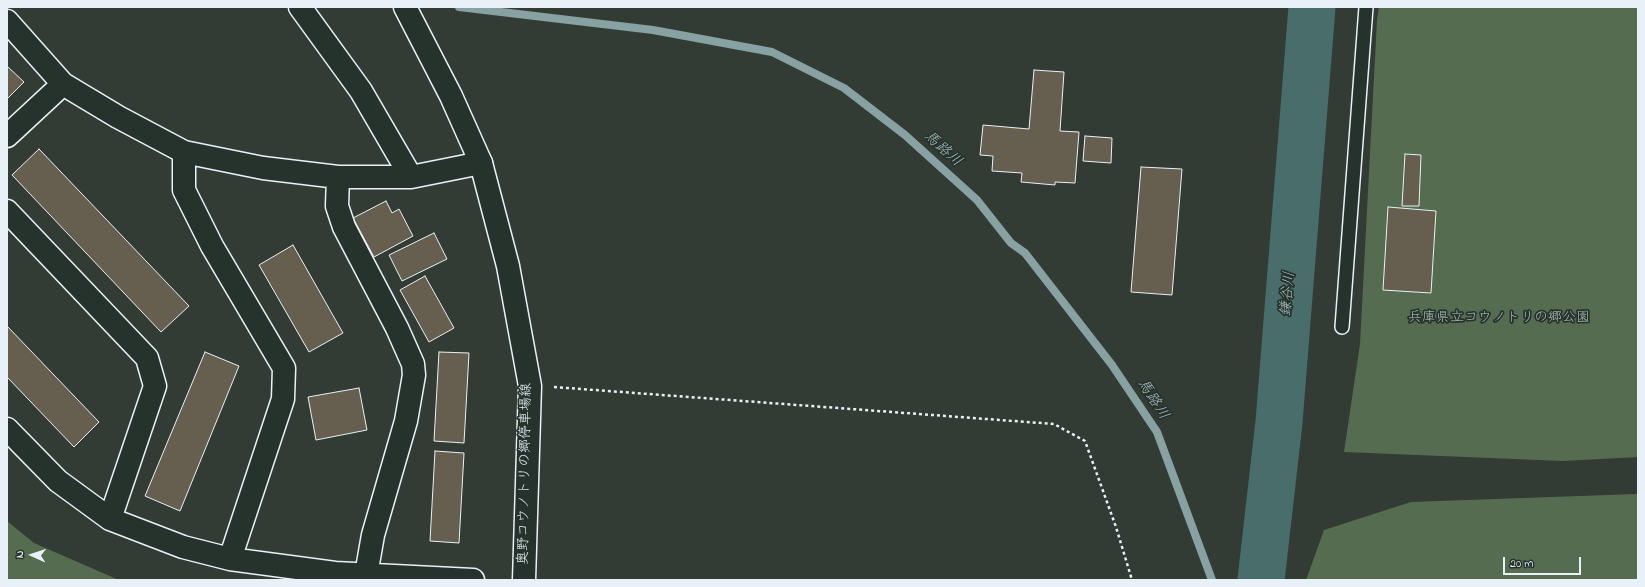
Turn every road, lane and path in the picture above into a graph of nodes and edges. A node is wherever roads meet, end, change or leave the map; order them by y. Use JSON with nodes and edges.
{"nodes":[{"id":1,"x":300,"y":7,"type":"edge"},
{"id":2,"x":405,"y":7,"type":"edge"},
{"id":3,"x":1366,"y":7,"type":"edge"},
{"id":4,"x":7,"y":21,"type":"edge"},
{"id":5,"x":62,"y":84,"type":"junction"},
{"id":6,"x":7,"y":136,"type":"edge"},
{"id":7,"x":184,"y":152,"type":"junction"},
{"id":8,"x":481,"y":163,"type":"junction"},
{"id":9,"x":338,"y":177,"type":"junction"},
{"id":10,"x":411,"y":177,"type":"junction"},
{"id":11,"x":7,"y":211,"type":"edge"},
{"id":12,"x":1342,"y":327,"type":"dead end"},
{"id":13,"x":530,"y":386,"type":"junction"},
{"id":14,"x":7,"y":429,"type":"edge"},
{"id":15,"x":110,"y":519,"type":"junction"},
{"id":16,"x":230,"y":559,"type":"junction"},
{"id":17,"x":367,"y":578,"type":"edge"},
{"id":18,"x":473,"y":580,"type":"edge"},
{"id":19,"x":524,"y":580,"type":"edge"},
{"id":20,"x":1132,"y":580,"type":"edge"}],
"edges":[{"from":1,"to":10,"type":"street"},
{"from":2,"to":8,"type":"street","name":"奥野コウノトリの郷停車場線"},
{"from":3,"to":12,"type":"lane"},
{"from":4,"to":5,"type":"street"},
{"from":5,"to":6,"type":"street"},
{"from":5,"to":7,"type":"street"},
{"from":7,"to":9,"type":"street"},
{"from":7,"to":16,"type":"street"},
{"from":8,"to":10,"type":"street"},
{"from":8,"to":13,"type":"street","name":"奥野コウノトリの郷停車場線"},
{"from":9,"to":10,"type":"street"},
{"from":9,"to":17,"type":"street"},
{"from":11,"to":15,"type":"street"},
{"from":13,"to":19,"type":"street","name":"奥野コウノトリの郷停車場線"},
{"from":13,"to":20,"type":"path"},
{"from":14,"to":15,"type":"street"},
{"from":15,"to":16,"type":"street"},
{"from":16,"to":17,"type":"street"},
{"from":17,"to":18,"type":"street"}]}
